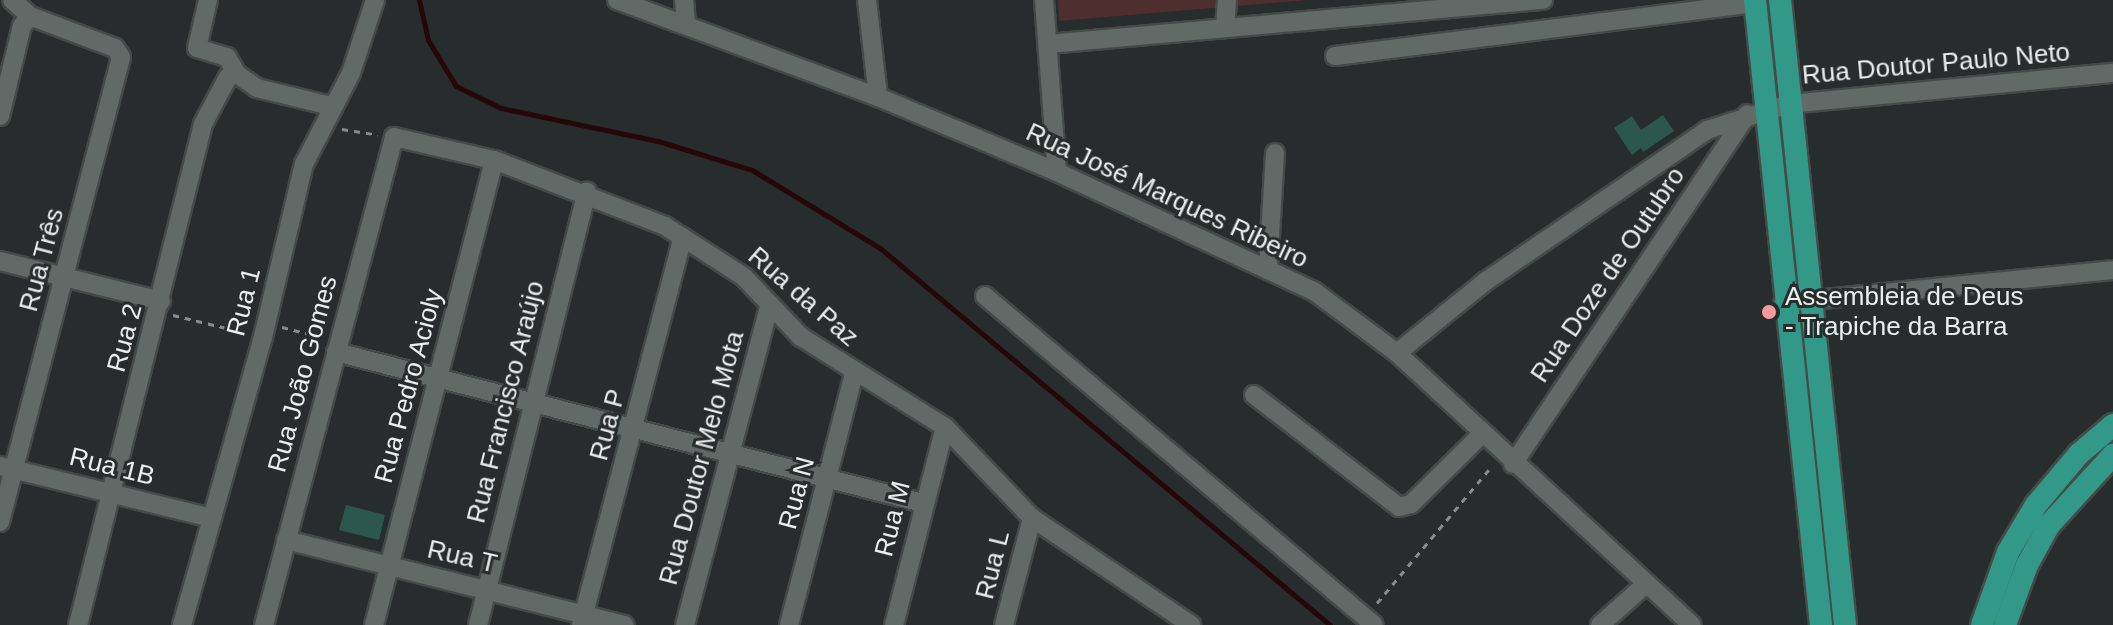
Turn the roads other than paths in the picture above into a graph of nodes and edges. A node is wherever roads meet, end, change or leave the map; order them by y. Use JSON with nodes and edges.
{"nodes":[{"id":1,"x":12,"y":0,"type":"edge"},
{"id":2,"x":208,"y":0,"type":"edge"},
{"id":3,"x":375,"y":0,"type":"edge"},
{"id":4,"x":617,"y":0,"type":"edge"},
{"id":5,"x":684,"y":0,"type":"edge"},
{"id":6,"x":867,"y":0,"type":"edge"},
{"id":7,"x":1044,"y":0,"type":"edge"},
{"id":8,"x":1227,"y":0,"type":"edge"},
{"id":9,"x":1543,"y":0,"type":"edge"},
{"id":10,"x":1780,"y":0,"type":"edge"},
{"id":11,"x":1755,"y":1,"type":"edge"},
{"id":12,"x":1382,"y":7,"type":"edge"},
{"id":13,"x":30,"y":16,"type":"junction"},
{"id":14,"x":686,"y":25,"type":"junction"},
{"id":15,"x":1225,"y":28,"type":"junction"},
{"id":16,"x":1048,"y":44,"type":"junction"},
{"id":17,"x":1335,"y":56,"type":"dead end"},
{"id":18,"x":2113,"y":73,"type":"edge"},
{"id":19,"x":237,"y":74,"type":"junction"},
{"id":20,"x":878,"y":97,"type":"junction"},
{"id":21,"x":1789,"y":104,"type":"junction"},
{"id":22,"x":331,"y":106,"type":"junction"},
{"id":23,"x":1755,"y":111,"type":"junction"},
{"id":24,"x":0,"y":116,"type":"edge"},
{"id":25,"x":394,"y":137,"type":"joint"},
{"id":26,"x":1275,"y":153,"type":"dead end"},
{"id":27,"x":494,"y":160,"type":"junction"},
{"id":28,"x":1057,"y":172,"type":"junction"},
{"id":29,"x":587,"y":192,"type":"junction"},
{"id":30,"x":683,"y":237,"type":"junction"},
{"id":31,"x":0,"y":261,"type":"edge"},
{"id":32,"x":1268,"y":268,"type":"junction"},
{"id":33,"x":2113,"y":270,"type":"edge"},
{"id":34,"x":64,"y":278,"type":"junction"},
{"id":35,"x":985,"y":296,"type":"dead end"},
{"id":36,"x":1809,"y":300,"type":"junction"},
{"id":37,"x":1783,"y":303,"type":"junction"},
{"id":38,"x":770,"y":304,"type":"junction"},
{"id":39,"x":160,"y":306,"type":"junction"},
{"id":40,"x":336,"y":352,"type":"junction"},
{"id":41,"x":1397,"y":353,"type":"junction"},
{"id":42,"x":854,"y":374,"type":"junction"},
{"id":43,"x":438,"y":377,"type":"junction"},
{"id":44,"x":1254,"y":395,"type":"dead end"},
{"id":45,"x":531,"y":400,"type":"junction"},
{"id":46,"x":2113,"y":425,"type":"edge"},
{"id":47,"x":945,"y":427,"type":"junction"},
{"id":48,"x":634,"y":428,"type":"junction"},
{"id":49,"x":1481,"y":435,"type":"junction"},
{"id":50,"x":729,"y":451,"type":"junction"},
{"id":51,"x":2113,"y":455,"type":"edge"},
{"id":52,"x":1508,"y":459,"type":"junction"},
{"id":53,"x":7,"y":468,"type":"edge"},
{"id":54,"x":828,"y":479,"type":"junction"},
{"id":55,"x":110,"y":493,"type":"junction"},
{"id":56,"x":923,"y":503,"type":"junction"},
{"id":57,"x":212,"y":518,"type":"junction"},
{"id":58,"x":1032,"y":518,"type":"junction"},
{"id":59,"x":0,"y":522,"type":"edge"},
{"id":60,"x":286,"y":540,"type":"junction"},
{"id":61,"x":389,"y":567,"type":"junction"},
{"id":62,"x":487,"y":590,"type":"junction"},
{"id":63,"x":1640,"y":590,"type":"junction"},
{"id":64,"x":582,"y":620,"type":"edge"},
{"id":65,"x":1368,"y":620,"type":"edge"},
{"id":66,"x":78,"y":625,"type":"edge"},
{"id":67,"x":182,"y":625,"type":"edge"},
{"id":68,"x":264,"y":625,"type":"edge"},
{"id":69,"x":374,"y":625,"type":"edge"},
{"id":70,"x":478,"y":625,"type":"edge"},
{"id":71,"x":625,"y":625,"type":"edge"},
{"id":72,"x":685,"y":625,"type":"edge"},
{"id":73,"x":789,"y":625,"type":"edge"},
{"id":74,"x":894,"y":625,"type":"edge"},
{"id":75,"x":1004,"y":625,"type":"edge"},
{"id":76,"x":1191,"y":625,"type":"edge"},
{"id":77,"x":1600,"y":625,"type":"edge"},
{"id":78,"x":1692,"y":625,"type":"edge"},
{"id":79,"x":1821,"y":625,"type":"edge"},
{"id":80,"x":1845,"y":625,"type":"edge"},
{"id":81,"x":1982,"y":625,"type":"edge"},
{"id":82,"x":2005,"y":625,"type":"edge"}],
"edges":[{"from":1,"to":13,"type":"street"},
{"from":2,"to":19,"type":"street"},
{"from":3,"to":22,"type":"street","name":"Rua 1"},
{"from":4,"to":14,"type":"street","name":"Rua José Marques Ribeiro"},
{"from":5,"to":14,"type":"street"},
{"from":6,"to":20,"type":"street"},
{"from":7,"to":16,"type":"street"},
{"from":8,"to":15,"type":"street"},
{"from":9,"to":12,"type":"street"},
{"from":10,"to":21,"type":"main road"},
{"from":11,"to":17,"type":"street"},
{"from":11,"to":23,"type":"main road"},
{"from":12,"to":15,"type":"street"},
{"from":13,"to":24,"type":"street"},
{"from":13,"to":34,"type":"street","name":"Rua Três"},
{"from":14,"to":20,"type":"street","name":"Rua José Marques Ribeiro"},
{"from":15,"to":16,"type":"street"},
{"from":16,"to":28,"type":"street"},
{"from":18,"to":21,"type":"street","name":"Rua Doutor Paulo Neto"},
{"from":19,"to":22,"type":"street"},
{"from":19,"to":39,"type":"street","name":"Rua 2"},
{"from":20,"to":28,"type":"street","name":"Rua José Marques Ribeiro"},
{"from":21,"to":23,"type":"street","name":"Rua Doutor Paulo Neto"},
{"from":21,"to":36,"type":"main road"},
{"from":22,"to":57,"type":"street","name":"Rua 1"},
{"from":23,"to":37,"type":"main road"},
{"from":23,"to":41,"type":"street","name":"Rua Doutor Paulo Neto"},
{"from":23,"to":52,"type":"street","name":"Rua Doze de Outubro"},
{"from":25,"to":27,"type":"street","name":"Rua da Paz"},
{"from":25,"to":40,"type":"street","name":"Rua João Gomes"},
{"from":26,"to":32,"type":"street"},
{"from":27,"to":29,"type":"street","name":"Rua da Paz"},
{"from":27,"to":43,"type":"street","name":"Rua Pedro Acioly"},
{"from":28,"to":32,"type":"street","name":"Rua José Marques Ribeiro"},
{"from":29,"to":30,"type":"street","name":"Rua da Paz"},
{"from":29,"to":45,"type":"street","name":"Rua Francisco Araújo"},
{"from":30,"to":38,"type":"street","name":"Rua da Paz"},
{"from":30,"to":48,"type":"street","name":"Rua P"},
{"from":31,"to":34,"type":"street"},
{"from":32,"to":41,"type":"street","name":"Rua José Marques Ribeiro"},
{"from":33,"to":36,"type":"street"},
{"from":34,"to":39,"type":"street"},
{"from":34,"to":53,"type":"street","name":"Rua Três"},
{"from":35,"to":65,"type":"street"},
{"from":36,"to":37,"type":"street"},
{"from":36,"to":80,"type":"main road"},
{"from":37,"to":79,"type":"main road"},
{"from":38,"to":42,"type":"street","name":"Rua da Paz"},
{"from":38,"to":50,"type":"street","name":"Rua Doutor Melo Mota"},
{"from":39,"to":55,"type":"street","name":"Rua 2"},
{"from":40,"to":43,"type":"street"},
{"from":40,"to":60,"type":"street","name":"Rua João Gomes"},
{"from":41,"to":49,"type":"street","name":"Rua José Marques Ribeiro"},
{"from":42,"to":47,"type":"street","name":"Rua da Paz"},
{"from":42,"to":54,"type":"street","name":"Rua N"},
{"from":43,"to":45,"type":"street"},
{"from":43,"to":61,"type":"street","name":"Rua Pedro Acioly"},
{"from":44,"to":49,"type":"street"},
{"from":45,"to":48,"type":"street"},
{"from":45,"to":62,"type":"street","name":"Rua Francisco Araújo"},
{"from":46,"to":81,"type":"main road"},
{"from":47,"to":56,"type":"street","name":"Rua M"},
{"from":47,"to":58,"type":"street","name":"Rua da Paz"},
{"from":48,"to":50,"type":"street"},
{"from":48,"to":64,"type":"street","name":"Rua P"},
{"from":49,"to":52,"type":"street","name":"Rua José Marques Ribeiro"},
{"from":50,"to":54,"type":"street"},
{"from":50,"to":72,"type":"street","name":"Rua Doutor Melo Mota"},
{"from":51,"to":82,"type":"main road"},
{"from":52,"to":63,"type":"street","name":"Rua José Marques Ribeiro"},
{"from":53,"to":55,"type":"street","name":"Rua 1B"},
{"from":53,"to":59,"type":"street","name":"Rua Três"},
{"from":54,"to":56,"type":"street"},
{"from":54,"to":73,"type":"street","name":"Rua N"},
{"from":55,"to":57,"type":"street","name":"Rua 1B"},
{"from":55,"to":66,"type":"street","name":"Rua 2"},
{"from":56,"to":74,"type":"street","name":"Rua M"},
{"from":57,"to":67,"type":"street","name":"Rua 1"},
{"from":58,"to":75,"type":"street","name":"Rua L"},
{"from":58,"to":76,"type":"street","name":"Rua da Paz"},
{"from":60,"to":61,"type":"street","name":"Rua T"},
{"from":60,"to":68,"type":"street","name":"Rua João Gomes"},
{"from":61,"to":62,"type":"street","name":"Rua T"},
{"from":61,"to":69,"type":"street","name":"Rua Pedro Acioly"},
{"from":62,"to":64,"type":"street","name":"Rua T"},
{"from":62,"to":70,"type":"street","name":"Rua Francisco Araújo"},
{"from":63,"to":77,"type":"street"},
{"from":63,"to":78,"type":"street","name":"Rua José Marques Ribeiro"},
{"from":64,"to":71,"type":"street","name":"Rua T"}]}
